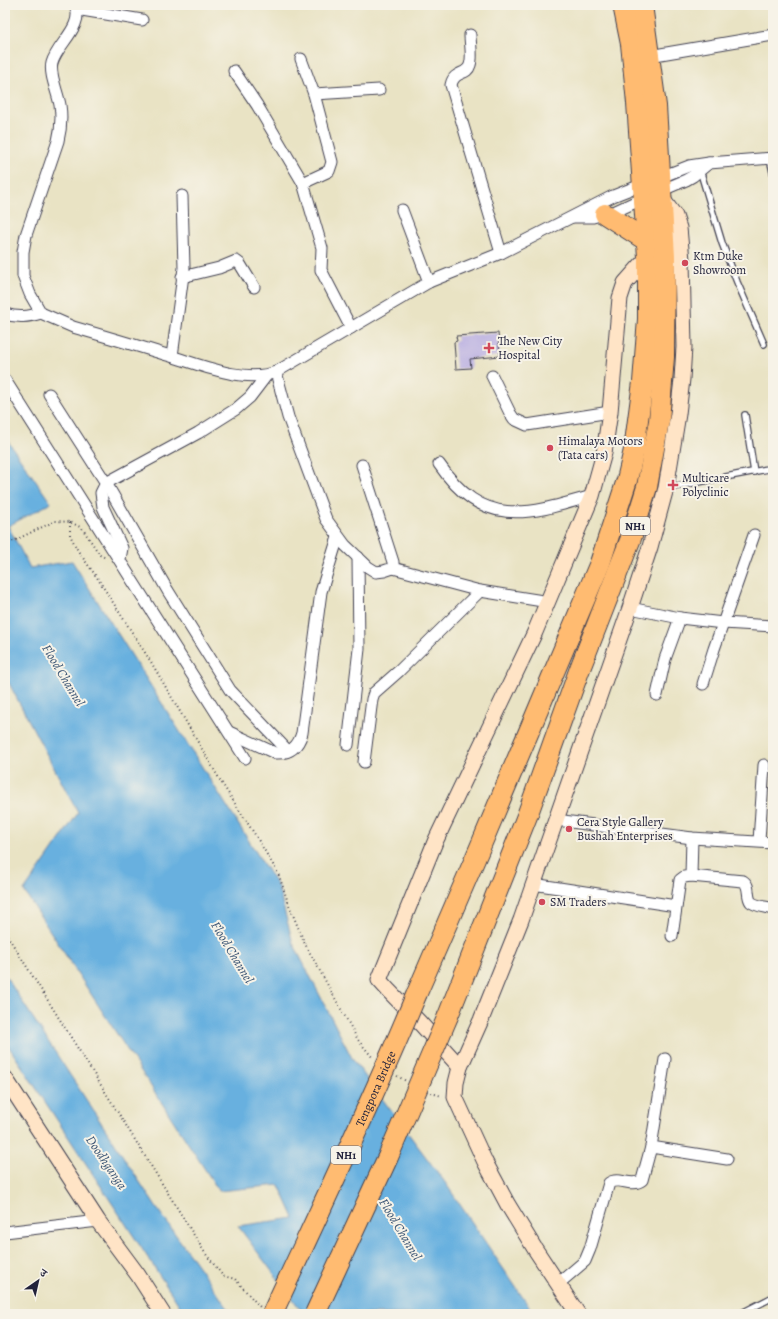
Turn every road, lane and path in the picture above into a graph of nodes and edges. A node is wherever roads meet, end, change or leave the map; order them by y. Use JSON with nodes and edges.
{"nodes":[{"id":1,"x":623,"y":5,"type":"edge"},
{"id":2,"x":642,"y":5,"type":"edge"},
{"id":3,"x":76,"y":7,"type":"edge"},
{"id":4,"x":142,"y":20,"type":"dead end"},
{"id":5,"x":470,"y":35,"type":"dead end"},
{"id":6,"x":773,"y":35,"type":"edge"},
{"id":7,"x":649,"y":56,"type":"junction"},
{"id":8,"x":301,"y":59,"type":"dead end"},
{"id":9,"x":234,"y":71,"type":"dead end"},
{"id":10,"x":379,"y":90,"type":"dead end"},
{"id":11,"x":314,"y":94,"type":"junction"},
{"id":12,"x":771,"y":159,"type":"edge"},
{"id":13,"x":705,"y":167,"type":"junction"},
{"id":14,"x":773,"y":172,"type":"edge"},
{"id":15,"x":303,"y":183,"type":"junction"},
{"id":16,"x":654,"y":189,"type":"junction"},
{"id":17,"x":182,"y":196,"type":"dead end"},
{"id":18,"x":402,"y":210,"type":"dead end"},
{"id":19,"x":605,"y":214,"type":"junction"},
{"id":20,"x":571,"y":217,"type":"junction"},
{"id":21,"x":647,"y":249,"type":"junction"},
{"id":22,"x":501,"y":253,"type":"junction"},
{"id":23,"x":182,"y":277,"type":"junction"},
{"id":24,"x":429,"y":282,"type":"junction"},
{"id":25,"x":254,"y":287,"type":"dead end"},
{"id":26,"x":41,"y":313,"type":"junction"},
{"id":27,"x":5,"y":314,"type":"edge"},
{"id":28,"x":351,"y":328,"type":"junction"},
{"id":29,"x":764,"y":344,"type":"dead end"},
{"id":30,"x":172,"y":356,"type":"junction"},
{"id":31,"x":271,"y":374,"type":"junction"},
{"id":32,"x":492,"y":376,"type":"dead end"},
{"id":33,"x":5,"y":380,"type":"edge"},
{"id":34,"x":49,"y":394,"type":"dead end"},
{"id":35,"x":610,"y":412,"type":"junction"},
{"id":36,"x":745,"y":415,"type":"dead end"},
{"id":37,"x":362,"y":464,"type":"dead end"},
{"id":38,"x":438,"y":464,"type":"dead end"},
{"id":39,"x":773,"y":468,"type":"edge"},
{"id":40,"x":754,"y":472,"type":"junction"},
{"id":41,"x":106,"y":483,"type":"junction"},
{"id":42,"x":666,"y":488,"type":"junction"},
{"id":43,"x":592,"y":496,"type":"junction"},
{"id":44,"x":70,"y":522,"type":"junction"},
{"id":45,"x":754,"y":535,"type":"dead end"},
{"id":46,"x":338,"y":537,"type":"junction"},
{"id":47,"x":5,"y":545,"type":"edge"},
{"id":48,"x":358,"y":557,"type":"junction"},
{"id":49,"x":120,"y":559,"type":"junction"},
{"id":50,"x":393,"y":568,"type":"junction"},
{"id":51,"x":480,"y":591,"type":"junction"},
{"id":52,"x":549,"y":602,"type":"junction"},
{"id":53,"x":630,"y":608,"type":"junction"},
{"id":54,"x":680,"y":618,"type":"junction"},
{"id":55,"x":723,"y":623,"type":"junction"},
{"id":56,"x":773,"y":626,"type":"edge"},
{"id":57,"x":703,"y":684,"type":"dead end"},
{"id":58,"x":657,"y":695,"type":"dead end"},
{"id":59,"x":229,"y":732,"type":"junction"},
{"id":60,"x":348,"y":745,"type":"dead end"},
{"id":61,"x":288,"y":751,"type":"junction"},
{"id":62,"x":246,"y":758,"type":"dead end"},
{"id":63,"x":364,"y":762,"type":"dead end"},
{"id":64,"x":764,"y":765,"type":"dead end"},
{"id":65,"x":556,"y":820,"type":"junction"},
{"id":66,"x":692,"y":838,"type":"junction"},
{"id":67,"x":759,"y":841,"type":"junction"},
{"id":68,"x":773,"y":843,"type":"edge"},
{"id":69,"x":690,"y":876,"type":"junction"},
{"id":70,"x":533,"y":884,"type":"junction"},
{"id":71,"x":676,"y":906,"type":"junction"},
{"id":72,"x":773,"y":909,"type":"edge"},
{"id":73,"x":5,"y":932,"type":"edge"},
{"id":74,"x":672,"y":936,"type":"dead end"},
{"id":75,"x":665,"y":1059,"type":"dead end"},
{"id":76,"x":378,"y":1061,"type":"dead end"},
{"id":77,"x":460,"y":1067,"type":"junction"},
{"id":78,"x":393,"y":1073,"type":"dead end"},
{"id":79,"x":5,"y":1078,"type":"edge"},
{"id":80,"x":412,"y":1084,"type":"dead end"},
{"id":81,"x":425,"y":1090,"type":"dead end"},
{"id":82,"x":456,"y":1097,"type":"junction"},
{"id":83,"x":651,"y":1147,"type":"junction"},
{"id":84,"x":727,"y":1159,"type":"dead end"},
{"id":85,"x":98,"y":1222,"type":"junction"},
{"id":86,"x":5,"y":1232,"type":"edge"},
{"id":87,"x":558,"y":1284,"type":"junction"},
{"id":88,"x":773,"y":1297,"type":"edge"},
{"id":89,"x":266,"y":1311,"type":"edge"},
{"id":90,"x":163,"y":1314,"type":"edge"},
{"id":91,"x":315,"y":1314,"type":"edge"},
{"id":92,"x":578,"y":1314,"type":"edge"},
{"id":93,"x":740,"y":1314,"type":"edge"}],
"edges":[{"from":1,"to":16,"type":"highway","number":"NH1"},
{"from":2,"to":7,"type":"highway","number":"NH1"},
{"from":3,"to":4,"type":"street"},
{"from":3,"to":26,"type":"street"},
{"from":5,"to":22,"type":"street"},
{"from":6,"to":7,"type":"street"},
{"from":7,"to":16,"type":"highway","number":"NH1"},
{"from":8,"to":11,"type":"street"},
{"from":9,"to":15,"type":"street"},
{"from":10,"to":11,"type":"street"},
{"from":11,"to":15,"type":"street"},
{"from":12,"to":13,"type":"street"},
{"from":12,"to":14,"type":"lane"},
{"from":13,"to":16,"type":"street"},
{"from":13,"to":29,"type":"lane"},
{"from":15,"to":28,"type":"street"},
{"from":16,"to":19,"type":"street"},
{"from":16,"to":20,"type":"street"},
{"from":16,"to":21,"type":"highway","number":"NH1"},
{"from":16,"to":42,"type":"main road"},
{"from":16,"to":91,"type":"highway","number":"NH1","bridge":true},
{"from":17,"to":23,"type":"street"},
{"from":18,"to":24,"type":"street"},
{"from":19,"to":20,"type":"street"},
{"from":19,"to":21,"type":"highway"},
{"from":20,"to":22,"type":"street"},
{"from":21,"to":35,"type":"main road"},
{"from":21,"to":89,"type":"highway","name":"Tengpora Bridge","number":"NH1","bridge":true},
{"from":22,"to":24,"type":"street"},
{"from":23,"to":25,"type":"street"},
{"from":23,"to":30,"type":"street"},
{"from":24,"to":28,"type":"street"},
{"from":26,"to":27,"type":"street"},
{"from":26,"to":30,"type":"street"},
{"from":28,"to":31,"type":"street"},
{"from":30,"to":31,"type":"street"},
{"from":31,"to":41,"type":"street"},
{"from":31,"to":46,"type":"street"},
{"from":32,"to":35,"type":"street"},
{"from":33,"to":49,"type":"street"},
{"from":34,"to":41,"type":"street"},
{"from":35,"to":43,"type":"main road"},
{"from":36,"to":40,"type":"lane"},
{"from":37,"to":50,"type":"street"},
{"from":38,"to":43,"type":"street"},
{"from":39,"to":40,"type":"lane"},
{"from":40,"to":42,"type":"lane"},
{"from":41,"to":49,"type":"street"},
{"from":41,"to":61,"type":"street"},
{"from":42,"to":53,"type":"main road"},
{"from":43,"to":52,"type":"main road"},
{"from":44,"to":47,"type":"path"},
{"from":44,"to":49,"type":"path"},
{"from":44,"to":76,"type":"path"},
{"from":45,"to":55,"type":"street"},
{"from":46,"to":48,"type":"street"},
{"from":46,"to":61,"type":"street"},
{"from":48,"to":50,"type":"street"},
{"from":48,"to":60,"type":"street"},
{"from":49,"to":59,"type":"street"},
{"from":50,"to":51,"type":"street"},
{"from":51,"to":52,"type":"street"},
{"from":51,"to":63,"type":"street"},
{"from":52,"to":77,"type":"main road"},
{"from":53,"to":54,"type":"street"},
{"from":53,"to":65,"type":"main road"},
{"from":54,"to":55,"type":"street"},
{"from":54,"to":58,"type":"street"},
{"from":55,"to":56,"type":"street"},
{"from":55,"to":57,"type":"street"},
{"from":59,"to":61,"type":"street"},
{"from":59,"to":62,"type":"street"},
{"from":64,"to":67,"type":"street"},
{"from":65,"to":66,"type":"street"},
{"from":65,"to":70,"type":"main road"},
{"from":66,"to":67,"type":"street"},
{"from":66,"to":69,"type":"street"},
{"from":67,"to":68,"type":"street"},
{"from":69,"to":71,"type":"street"},
{"from":69,"to":72,"type":"street"},
{"from":70,"to":71,"type":"street"},
{"from":70,"to":77,"type":"main road"},
{"from":71,"to":74,"type":"street"},
{"from":73,"to":89,"type":"path"},
{"from":75,"to":83,"type":"street"},
{"from":77,"to":82,"type":"main road"},
{"from":78,"to":80,"type":"path"},
{"from":79,"to":85,"type":"main road"},
{"from":81,"to":82,"type":"path"},
{"from":82,"to":87,"type":"main road"},
{"from":83,"to":84,"type":"street"},
{"from":83,"to":87,"type":"street"},
{"from":85,"to":86,"type":"street"},
{"from":85,"to":90,"type":"main road"},
{"from":87,"to":92,"type":"main road"},
{"from":88,"to":93,"type":"lane"}]}
